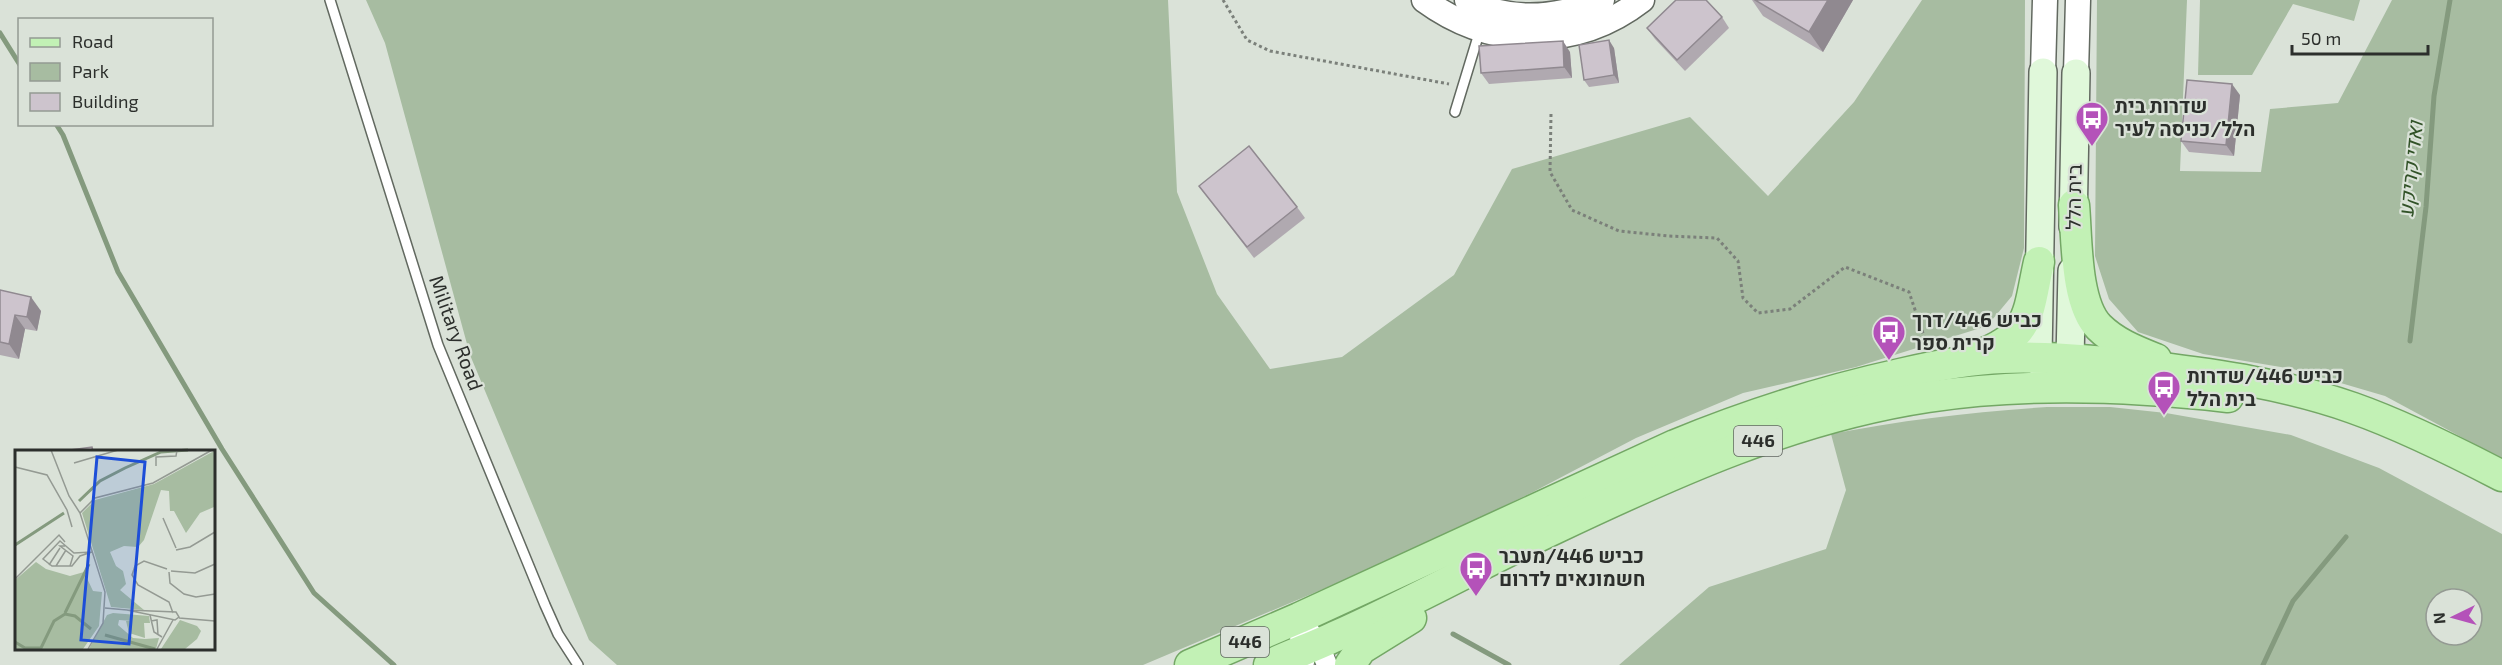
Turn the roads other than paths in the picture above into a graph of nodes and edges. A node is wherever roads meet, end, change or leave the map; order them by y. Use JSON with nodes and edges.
{"nodes":[{"id":1,"x":330,"y":0,"type":"edge"},
{"id":2,"x":1424,"y":0,"type":"edge"},
{"id":3,"x":1602,"y":0,"type":"edge"},
{"id":4,"x":1642,"y":0,"type":"edge"},
{"id":5,"x":2045,"y":0,"type":"edge"},
{"id":6,"x":2078,"y":0,"type":"edge"},
{"id":7,"x":1478,"y":12,"type":"edge"},
{"id":8,"x":2060,"y":72,"type":"junction"},
{"id":9,"x":1455,"y":112,"type":"dead end"},
{"id":10,"x":2074,"y":205,"type":"junction"},
{"id":11,"x":2039,"y":262,"type":"junction"},
{"id":12,"x":2038,"y":357,"type":"junction"},
{"id":13,"x":2070,"y":359,"type":"junction"},
{"id":14,"x":1947,"y":364,"type":"junction"},
{"id":15,"x":2184,"y":371,"type":"junction"},
{"id":16,"x":2053,"y":388,"type":"junction"},
{"id":17,"x":2502,"y":476,"type":"edge"},
{"id":18,"x":2502,"y":496,"type":"edge"},
{"id":19,"x":1528,"y":542,"type":"junction"},
{"id":20,"x":1299,"y":618,"type":"junction"},
{"id":21,"x":1313,"y":656,"type":"edge"},
{"id":22,"x":578,"y":665,"type":"edge"},
{"id":23,"x":1190,"y":665,"type":"edge"},
{"id":24,"x":1269,"y":665,"type":"edge"},
{"id":25,"x":1350,"y":665,"type":"edge"}],
"edges":[{"from":1,"to":22,"type":"lane","name":"Military Road"},
{"from":2,"to":7,"type":"street"},
{"from":3,"to":7,"type":"street"},
{"from":4,"to":7,"type":"street"},
{"from":5,"to":8,"type":"street","name":"בית הלל"},
{"from":6,"to":8,"type":"street","name":"בית הלל"},
{"from":7,"to":9,"type":"lane"},
{"from":8,"to":10,"type":"main road","name":"בית הלל"},
{"from":8,"to":11,"type":"main road","name":"בית הלל"},
{"from":10,"to":13,"type":"main road","name":"בית הלל"},
{"from":10,"to":15,"type":"main road"},
{"from":11,"to":12,"type":"main road","name":"בית הלל"},
{"from":11,"to":14,"type":"main road"},
{"from":12,"to":13,"type":"main road","number":"446"},
{"from":12,"to":14,"type":"main road","number":"446"},
{"from":12,"to":16,"type":"main road"},
{"from":13,"to":15,"type":"main road","number":"446"},
{"from":13,"to":16,"type":"main road"},
{"from":14,"to":20,"type":"main road","number":"446"},
{"from":15,"to":17,"type":"main road","number":"446"},
{"from":16,"to":18,"type":"main road","number":"446"},
{"from":16,"to":19,"type":"main road","number":"446"},
{"from":19,"to":21,"type":"main road","number":"446"},
{"from":19,"to":25,"type":"main road"},
{"from":20,"to":21,"type":"street"},
{"from":20,"to":23,"type":"main road","number":"446"},
{"from":21,"to":24,"type":"main road","number":"446"}]}
